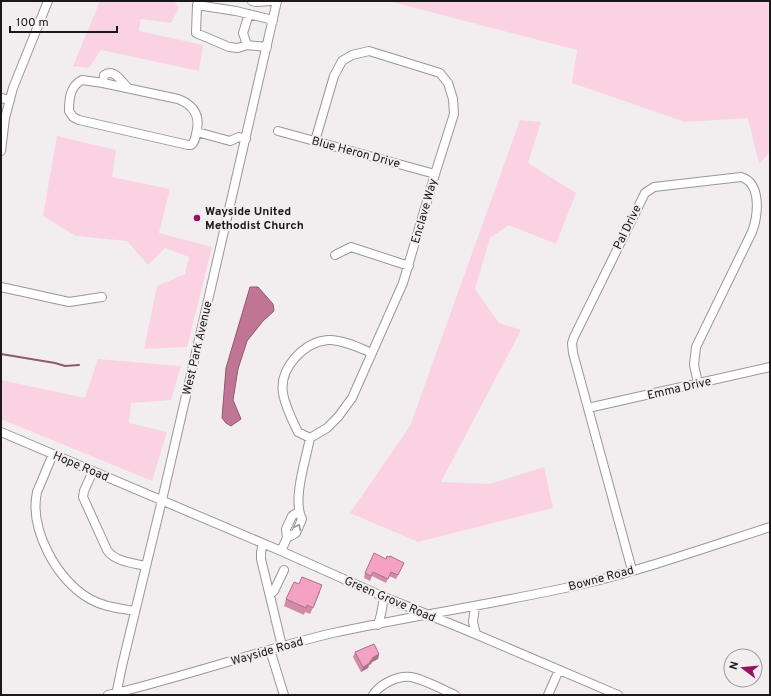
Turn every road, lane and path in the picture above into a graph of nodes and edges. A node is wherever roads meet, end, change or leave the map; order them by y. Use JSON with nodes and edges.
{"nodes":[{"id":1,"x":48,"y":1,"type":"edge"},
{"id":2,"x":254,"y":1,"type":"edge"},
{"id":3,"x":271,"y":1,"type":"edge"},
{"id":4,"x":278,"y":1,"type":"edge"},
{"id":5,"x":249,"y":14,"type":"junction"},
{"id":6,"x":273,"y":20,"type":"junction"},
{"id":7,"x":247,"y":45,"type":"junction"},
{"id":8,"x":267,"y":47,"type":"junction"},
{"id":9,"x":103,"y":83,"type":"junction"},
{"id":10,"x":128,"y":88,"type":"junction"},
{"id":11,"x":1,"y":98,"type":"edge"},
{"id":12,"x":10,"y":100,"type":"junction"},
{"id":13,"x":278,"y":131,"type":"dead end"},
{"id":14,"x":197,"y":132,"type":"junction"},
{"id":15,"x":246,"y":139,"type":"junction"},
{"id":16,"x":315,"y":141,"type":"junction"},
{"id":17,"x":1,"y":151,"type":"edge"},
{"id":18,"x":435,"y":174,"type":"junction"},
{"id":19,"x":335,"y":255,"type":"dead end"},
{"id":20,"x":409,"y":266,"type":"junction"},
{"id":21,"x":1,"y":287,"type":"edge"},
{"id":22,"x":102,"y":297,"type":"dead end"},
{"id":23,"x":372,"y":353,"type":"junction"},
{"id":24,"x":770,"y":367,"type":"edge"},
{"id":25,"x":698,"y":383,"type":"junction"},
{"id":26,"x":588,"y":408,"type":"junction"},
{"id":27,"x":1,"y":432,"type":"edge"},
{"id":28,"x":310,"y":438,"type":"junction"},
{"id":29,"x":53,"y":454,"type":"junction"},
{"id":30,"x":93,"y":471,"type":"junction"},
{"id":31,"x":162,"y":500,"type":"junction"},
{"id":32,"x":770,"y":527,"type":"edge"},
{"id":33,"x":263,"y":544,"type":"junction"},
{"id":34,"x":281,"y":552,"type":"junction"},
{"id":35,"x":146,"y":566,"type":"junction"},
{"id":36,"x":284,"y":570,"type":"dead end"},
{"id":37,"x":632,"y":570,"type":"junction"},
{"id":38,"x":270,"y":594,"type":"junction"},
{"id":39,"x":384,"y":597,"type":"junction"},
{"id":40,"x":475,"y":606,"type":"junction"},
{"id":41,"x":135,"y":611,"type":"junction"},
{"id":42,"x":428,"y":615,"type":"junction"},
{"id":43,"x":378,"y":625,"type":"junction"},
{"id":44,"x":476,"y":634,"type":"junction"},
{"id":45,"x":282,"y":646,"type":"junction"},
{"id":46,"x":270,"y":650,"type":"junction"},
{"id":47,"x":559,"y":670,"type":"junction"},
{"id":48,"x":116,"y":694,"type":"edge"},
{"id":49,"x":108,"y":695,"type":"edge"},
{"id":50,"x":284,"y":695,"type":"edge"},
{"id":51,"x":373,"y":695,"type":"edge"},
{"id":52,"x":455,"y":695,"type":"edge"},
{"id":53,"x":548,"y":695,"type":"edge"},
{"id":54,"x":618,"y":695,"type":"edge"}],
"edges":[{"from":1,"to":12,"type":"street"},
{"from":2,"to":3,"type":"street"},
{"from":4,"to":6,"type":"street","name":"West Park Avenue"},
{"from":5,"to":6,"type":"street"},
{"from":5,"to":7,"type":"street"},
{"from":5,"to":7,"type":"street"},
{"from":6,"to":8,"type":"street","name":"West Park Avenue"},
{"from":7,"to":8,"type":"street"},
{"from":8,"to":15,"type":"street","name":"West Park Avenue"},
{"from":9,"to":10,"type":"street"},
{"from":9,"to":10,"type":"street"},
{"from":9,"to":14,"type":"street"},
{"from":10,"to":14,"type":"street"},
{"from":11,"to":12,"type":"street"},
{"from":12,"to":17,"type":"street"},
{"from":13,"to":16,"type":"street","name":"Blue Heron Drive"},
{"from":14,"to":15,"type":"street"},
{"from":15,"to":31,"type":"street","name":"West Park Avenue"},
{"from":16,"to":18,"type":"street","name":"Blue Heron Drive"},
{"from":16,"to":18,"type":"street","name":"Enclave Way"},
{"from":18,"to":20,"type":"street","name":"Enclave Way"},
{"from":19,"to":20,"type":"street"},
{"from":20,"to":23,"type":"street","name":"Enclave Way"},
{"from":21,"to":22,"type":"street"},
{"from":23,"to":28,"type":"street","name":"Enclave Way"},
{"from":23,"to":28,"type":"street"},
{"from":24,"to":25,"type":"street","name":"Emma Drive"},
{"from":25,"to":26,"type":"street","name":"Emma Drive"},
{"from":25,"to":26,"type":"street","name":"Pal Drive"},
{"from":26,"to":37,"type":"street","name":"Pal Drive"},
{"from":27,"to":29,"type":"street","name":"Hope Road"},
{"from":28,"to":34,"type":"street"},
{"from":29,"to":30,"type":"street","name":"Hope Road"},
{"from":29,"to":41,"type":"street"},
{"from":30,"to":31,"type":"street","name":"Hope Road"},
{"from":30,"to":35,"type":"street"},
{"from":31,"to":33,"type":"street","name":"Green Grove Road"},
{"from":31,"to":35,"type":"street","name":"West Park Avenue"},
{"from":32,"to":37,"type":"street","name":"Bowne Road"},
{"from":33,"to":34,"type":"street","name":"Green Grove Road"},
{"from":33,"to":38,"type":"street"},
{"from":34,"to":39,"type":"street","name":"Green Grove Road"},
{"from":35,"to":41,"type":"street","name":"West Park Avenue"},
{"from":36,"to":38,"type":"street"},
{"from":37,"to":40,"type":"street","name":"Bowne Road"},
{"from":38,"to":45,"type":"street"},
{"from":39,"to":42,"type":"street","name":"Green Grove Road"},
{"from":39,"to":43,"type":"street"},
{"from":40,"to":42,"type":"street","name":"Bowne Road"},
{"from":40,"to":44,"type":"street"},
{"from":41,"to":48,"type":"street","name":"West Park Avenue"},
{"from":42,"to":43,"type":"street","name":"Wayside Road"},
{"from":42,"to":44,"type":"street","name":"Green Grove Road"},
{"from":43,"to":45,"type":"street","name":"Wayside Road"},
{"from":44,"to":47,"type":"street","name":"Green Grove Road"},
{"from":45,"to":46,"type":"street","name":"Wayside Road"},
{"from":46,"to":48,"type":"street","name":"Wayside Road"},
{"from":46,"to":50,"type":"street"},
{"from":47,"to":53,"type":"street"},
{"from":47,"to":54,"type":"street","name":"Green Grove Road"},
{"from":48,"to":49,"type":"street","name":"Wayside Road"},
{"from":51,"to":52,"type":"street"}]}
